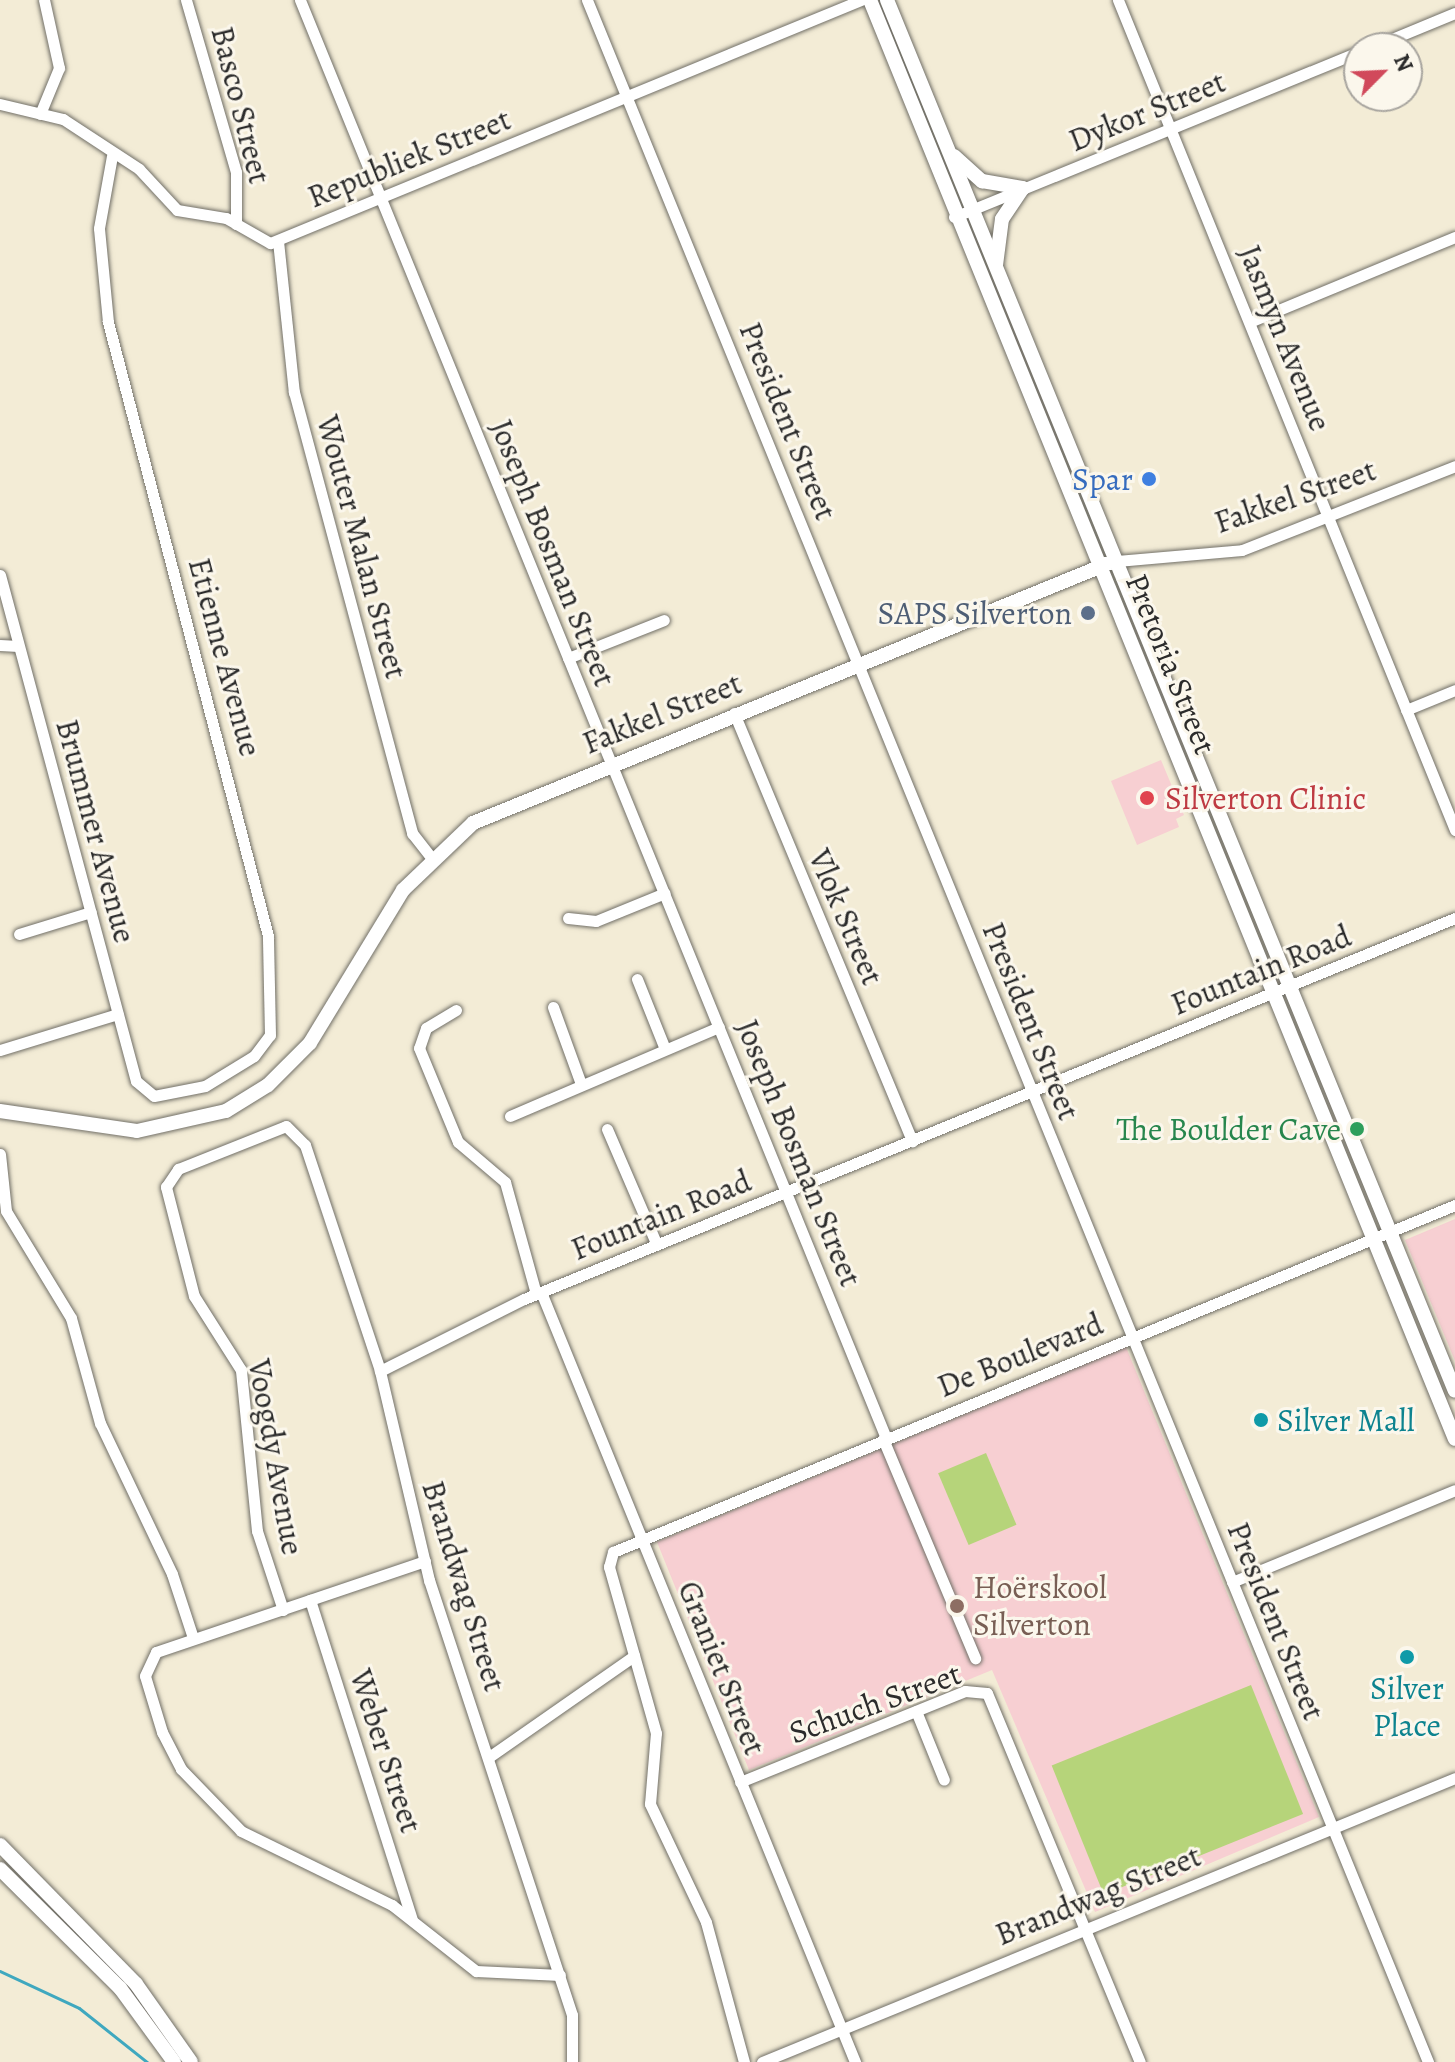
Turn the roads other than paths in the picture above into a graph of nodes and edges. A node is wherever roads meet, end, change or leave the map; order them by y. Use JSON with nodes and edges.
{"nodes":[{"id":1,"x":44,"y":0,"type":"edge"},
{"id":2,"x":186,"y":0,"type":"edge"},
{"id":3,"x":300,"y":0,"type":"edge"},
{"id":4,"x":587,"y":0,"type":"edge"},
{"id":5,"x":861,"y":0,"type":"edge"},
{"id":6,"x":870,"y":0,"type":"edge"},
{"id":7,"x":887,"y":0,"type":"edge"},
{"id":8,"x":1118,"y":0,"type":"edge"},
{"id":9,"x":1455,"y":13,"type":"edge"},
{"id":10,"x":1409,"y":32,"type":"edge"},
{"id":11,"x":1343,"y":59,"type":"edge"},
{"id":12,"x":627,"y":96,"type":"junction"},
{"id":13,"x":0,"y":104,"type":"edge"},
{"id":14,"x":40,"y":114,"type":"junction"},
{"id":15,"x":1171,"y":130,"type":"junction"},
{"id":16,"x":948,"y":150,"type":"junction"},
{"id":17,"x":112,"y":156,"type":"junction"},
{"id":18,"x":1023,"y":188,"type":"junction"},
{"id":19,"x":381,"y":199,"type":"junction"},
{"id":20,"x":973,"y":210,"type":"junction"},
{"id":21,"x":954,"y":217,"type":"junction"},
{"id":22,"x":236,"y":224,"type":"junction"},
{"id":23,"x":1455,"y":237,"type":"edge"},
{"id":24,"x":278,"y":241,"type":"junction"},
{"id":25,"x":996,"y":268,"type":"junction"},
{"id":26,"x":1252,"y":321,"type":"junction"},
{"id":27,"x":1455,"y":466,"type":"edge"},
{"id":28,"x":1328,"y":519,"type":"junction"},
{"id":29,"x":1117,"y":561,"type":"junction"},
{"id":30,"x":1100,"y":565,"type":"junction"},
{"id":31,"x":0,"y":575,"type":"edge"},
{"id":32,"x":664,"y":620,"type":"dead end"},
{"id":33,"x":0,"y":645,"type":"edge"},
{"id":34,"x":18,"y":646,"type":"junction"},
{"id":35,"x":568,"y":658,"type":"junction"},
{"id":36,"x":858,"y":662,"type":"junction"},
{"id":37,"x":1455,"y":690,"type":"edge"},
{"id":38,"x":1406,"y":710,"type":"junction"},
{"id":39,"x":734,"y":713,"type":"junction"},
{"id":40,"x":611,"y":764,"type":"junction"},
{"id":41,"x":1455,"y":830,"type":"edge"},
{"id":42,"x":431,"y":857,"type":"junction"},
{"id":43,"x":665,"y":893,"type":"junction"},
{"id":44,"x":91,"y":912,"type":"junction"},
{"id":45,"x":568,"y":918,"type":"dead end"},
{"id":46,"x":1455,"y":918,"type":"edge"},
{"id":47,"x":19,"y":934,"type":"dead end"},
{"id":48,"x":637,"y":979,"type":"dead end"},
{"id":49,"x":1290,"y":986,"type":"junction"},
{"id":50,"x":1275,"y":992,"type":"junction"},
{"id":51,"x":553,"y":1007,"type":"dead end"},
{"id":52,"x":456,"y":1010,"type":"dead end"},
{"id":53,"x":118,"y":1014,"type":"junction"},
{"id":54,"x":719,"y":1027,"type":"junction"},
{"id":55,"x":665,"y":1049,"type":"junction"},
{"id":56,"x":0,"y":1050,"type":"edge"},
{"id":57,"x":581,"y":1084,"type":"junction"},
{"id":58,"x":1032,"y":1092,"type":"junction"},
{"id":59,"x":149,"y":1096,"type":"joint"},
{"id":60,"x":0,"y":1111,"type":"edge"},
{"id":61,"x":510,"y":1116,"type":"dead end"},
{"id":62,"x":294,"y":1129,"type":"joint"},
{"id":63,"x":607,"y":1129,"type":"dead end"},
{"id":64,"x":912,"y":1141,"type":"junction"},
{"id":65,"x":0,"y":1154,"type":"edge"},
{"id":66,"x":786,"y":1192,"type":"junction"},
{"id":67,"x":1455,"y":1205,"type":"edge"},
{"id":68,"x":1388,"y":1232,"type":"junction"},
{"id":69,"x":1373,"y":1238,"type":"junction"},
{"id":70,"x":657,"y":1245,"type":"junction"},
{"id":71,"x":539,"y":1293,"type":"junction"},
{"id":72,"x":1131,"y":1338,"type":"junction"},
{"id":73,"x":380,"y":1371,"type":"junction"},
{"id":74,"x":1455,"y":1391,"type":"edge"},
{"id":75,"x":885,"y":1438,"type":"junction"},
{"id":76,"x":1455,"y":1439,"type":"edge"},
{"id":77,"x":1455,"y":1490,"type":"edge"},
{"id":78,"x":641,"y":1538,"type":"junction"},
{"id":79,"x":425,"y":1561,"type":"junction"},
{"id":80,"x":1232,"y":1582,"type":"junction"},
{"id":81,"x":310,"y":1600,"type":"junction"},
{"id":82,"x":283,"y":1610,"type":"junction"},
{"id":83,"x":193,"y":1638,"type":"junction"},
{"id":84,"x":634,"y":1656,"type":"junction"},
{"id":85,"x":975,"y":1658,"type":"dead end"},
{"id":86,"x":916,"y":1711,"type":"junction"},
{"id":87,"x":489,"y":1757,"type":"junction"},
{"id":88,"x":1455,"y":1778,"type":"edge"},
{"id":89,"x":944,"y":1780,"type":"dead end"},
{"id":90,"x":740,"y":1782,"type":"junction"},
{"id":91,"x":1332,"y":1827,"type":"junction"},
{"id":92,"x":0,"y":1845,"type":"edge"},
{"id":93,"x":0,"y":1869,"type":"edge"},
{"id":94,"x":412,"y":1919,"type":"junction"},
{"id":95,"x":1086,"y":1929,"type":"junction"},
{"id":96,"x":560,"y":1975,"type":"junction"},
{"id":97,"x":842,"y":2029,"type":"junction"},
{"id":98,"x":181,"y":2059,"type":"edge"},
{"id":99,"x":572,"y":2062,"type":"edge"},
{"id":100,"x":744,"y":2062,"type":"edge"},
{"id":101,"x":762,"y":2062,"type":"edge"},
{"id":102,"x":855,"y":2062,"type":"edge"},
{"id":103,"x":1140,"y":2062,"type":"edge"},
{"id":104,"x":1428,"y":2062,"type":"edge"}],
"edges":[{"from":1,"to":14,"type":"street"},
{"from":2,"to":22,"type":"street","name":"Basco Street"},
{"from":3,"to":19,"type":"street","name":"Joseph Bosman Street"},
{"from":4,"to":12,"type":"street","name":"President Street"},
{"from":5,"to":12,"type":"street","name":"Republiek Street"},
{"from":6,"to":21,"type":"main road","name":"Pretoria Street"},
{"from":7,"to":16,"type":"main road","name":"Pretoria Street"},
{"from":8,"to":15,"type":"street","name":"Jasmyn Avenue"},
{"from":9,"to":10,"type":"street"},
{"from":11,"to":15,"type":"street","name":"Dykor Street"},
{"from":12,"to":19,"type":"street","name":"Republiek Street"},
{"from":12,"to":36,"type":"street","name":"President Street"},
{"from":13,"to":14,"type":"street","name":"Republiek Street"},
{"from":14,"to":17,"type":"street","name":"Republiek Street"},
{"from":15,"to":18,"type":"street","name":"Dykor Street"},
{"from":15,"to":26,"type":"street","name":"Jasmyn Avenue"},
{"from":16,"to":18,"type":"main road"},
{"from":16,"to":20,"type":"main road","name":"Pretoria Street"},
{"from":17,"to":22,"type":"street","name":"Republiek Street"},
{"from":17,"to":59,"type":"street","name":"Etienne Avenue"},
{"from":18,"to":20,"type":"street","name":"Dykor Street"},
{"from":18,"to":25,"type":"main road"},
{"from":19,"to":24,"type":"street","name":"Republiek Street"},
{"from":19,"to":35,"type":"street","name":"Joseph Bosman Street"},
{"from":20,"to":21,"type":"street","name":"Dykor Street"},
{"from":20,"to":25,"type":"main road","name":"Pretoria Street"},
{"from":21,"to":30,"type":"main road","name":"Pretoria Street"},
{"from":22,"to":24,"type":"street","name":"Republiek Street"},
{"from":23,"to":26,"type":"street"},
{"from":24,"to":42,"type":"street","name":"Wouter Malan Street"},
{"from":25,"to":29,"type":"main road","name":"Pretoria Street"},
{"from":26,"to":28,"type":"street","name":"Jasmyn Avenue"},
{"from":27,"to":28,"type":"street","name":"Fakkel Street"},
{"from":28,"to":29,"type":"street","name":"Fakkel Street"},
{"from":28,"to":38,"type":"street","name":"Jasmyn Avenue"},
{"from":29,"to":30,"type":"main road","name":"Fakkel Street"},
{"from":29,"to":49,"type":"main road","name":"Pretoria Street"},
{"from":30,"to":36,"type":"main road","name":"Fakkel Street"},
{"from":30,"to":50,"type":"main road","name":"Pretoria Street"},
{"from":31,"to":34,"type":"street","name":"Brummer Avenue"},
{"from":32,"to":35,"type":"street"},
{"from":33,"to":34,"type":"street"},
{"from":34,"to":44,"type":"street","name":"Brummer Avenue"},
{"from":35,"to":40,"type":"street","name":"Joseph Bosman Street"},
{"from":36,"to":39,"type":"main road","name":"Fakkel Street"},
{"from":36,"to":58,"type":"street","name":"President Street"},
{"from":37,"to":38,"type":"street"},
{"from":38,"to":41,"type":"street","name":"Jasmyn Avenue"},
{"from":39,"to":40,"type":"main road","name":"Fakkel Street"},
{"from":39,"to":64,"type":"street","name":"Vlok Street"},
{"from":40,"to":42,"type":"main road","name":"Fakkel Street"},
{"from":40,"to":43,"type":"street","name":"Joseph Bosman Street"},
{"from":42,"to":60,"type":"main road","name":"Fakkel Street"},
{"from":43,"to":45,"type":"street"},
{"from":43,"to":54,"type":"street","name":"Joseph Bosman Street"},
{"from":44,"to":47,"type":"street"},
{"from":44,"to":53,"type":"street","name":"Brummer Avenue"},
{"from":46,"to":49,"type":"street","name":"Fountain Road"},
{"from":48,"to":55,"type":"street"},
{"from":49,"to":50,"type":"street","name":"Fountain Road"},
{"from":49,"to":68,"type":"main road","name":"Pretoria Street"},
{"from":50,"to":58,"type":"street","name":"Fountain Road"},
{"from":50,"to":69,"type":"main road","name":"Pretoria Street"},
{"from":51,"to":57,"type":"street"},
{"from":52,"to":71,"type":"street","name":"Graniet Street"},
{"from":53,"to":56,"type":"street"},
{"from":53,"to":59,"type":"street","name":"Brummer Avenue"},
{"from":54,"to":55,"type":"street"},
{"from":54,"to":66,"type":"street","name":"Joseph Bosman Street"},
{"from":55,"to":57,"type":"street"},
{"from":57,"to":61,"type":"street"},
{"from":58,"to":64,"type":"street","name":"Fountain Road"},
{"from":58,"to":72,"type":"street","name":"President Street"},
{"from":62,"to":73,"type":"street","name":"Brandwag Street"},
{"from":62,"to":82,"type":"street","name":"Voogdy Avenue"},
{"from":63,"to":70,"type":"street"},
{"from":64,"to":66,"type":"street","name":"Fountain Road"},
{"from":65,"to":83,"type":"street"},
{"from":66,"to":70,"type":"street","name":"Fountain Road"},
{"from":66,"to":75,"type":"street","name":"Joseph Bosman Street"},
{"from":67,"to":68,"type":"street","name":"De Boulevard"},
{"from":68,"to":69,"type":"street","name":"De Boulevard"},
{"from":68,"to":74,"type":"main road","name":"Pretoria Street"},
{"from":69,"to":72,"type":"street","name":"De Boulevard"},
{"from":69,"to":76,"type":"main road","name":"Pretoria Street"},
{"from":70,"to":71,"type":"street","name":"Fountain Road"},
{"from":71,"to":73,"type":"street","name":"Fountain Road"},
{"from":71,"to":78,"type":"street","name":"Graniet Street"},
{"from":72,"to":75,"type":"street","name":"De Boulevard"},
{"from":72,"to":80,"type":"street","name":"President Street"},
{"from":73,"to":79,"type":"street","name":"Brandwag Street"},
{"from":75,"to":78,"type":"street","name":"De Boulevard"},
{"from":75,"to":85,"type":"street","name":"Joseph Bosman Street"},
{"from":77,"to":80,"type":"street"},
{"from":78,"to":84,"type":"street","name":"De Boulevard"},
{"from":78,"to":90,"type":"street","name":"Graniet Street"},
{"from":79,"to":81,"type":"street"},
{"from":79,"to":87,"type":"street","name":"Brandwag Street"},
{"from":80,"to":91,"type":"street","name":"President Street"},
{"from":81,"to":82,"type":"street"},
{"from":81,"to":94,"type":"street","name":"Weber Street"},
{"from":82,"to":83,"type":"street"},
{"from":83,"to":94,"type":"street"},
{"from":84,"to":87,"type":"street"},
{"from":84,"to":100,"type":"street"},
{"from":86,"to":89,"type":"street"},
{"from":86,"to":90,"type":"street","name":"Schuch Street"},
{"from":86,"to":95,"type":"street","name":"Schuch Street"},
{"from":87,"to":96,"type":"street","name":"Brandwag Street"},
{"from":88,"to":91,"type":"street","name":"Brandwag Street"},
{"from":90,"to":97,"type":"street","name":"Graniet Street"},
{"from":91,"to":95,"type":"street","name":"Brandwag Street"},
{"from":91,"to":104,"type":"street","name":"President Street"},
{"from":92,"to":98,"type":"main road"},
{"from":93,"to":98,"type":"main road"},
{"from":94,"to":96,"type":"street"},
{"from":95,"to":97,"type":"street","name":"Brandwag Street"},
{"from":95,"to":103,"type":"street"},
{"from":96,"to":99,"type":"street","name":"Brandwag Street"},
{"from":97,"to":101,"type":"street","name":"Brandwag Street"},
{"from":97,"to":102,"type":"street","name":"Graniet Street"}]}
